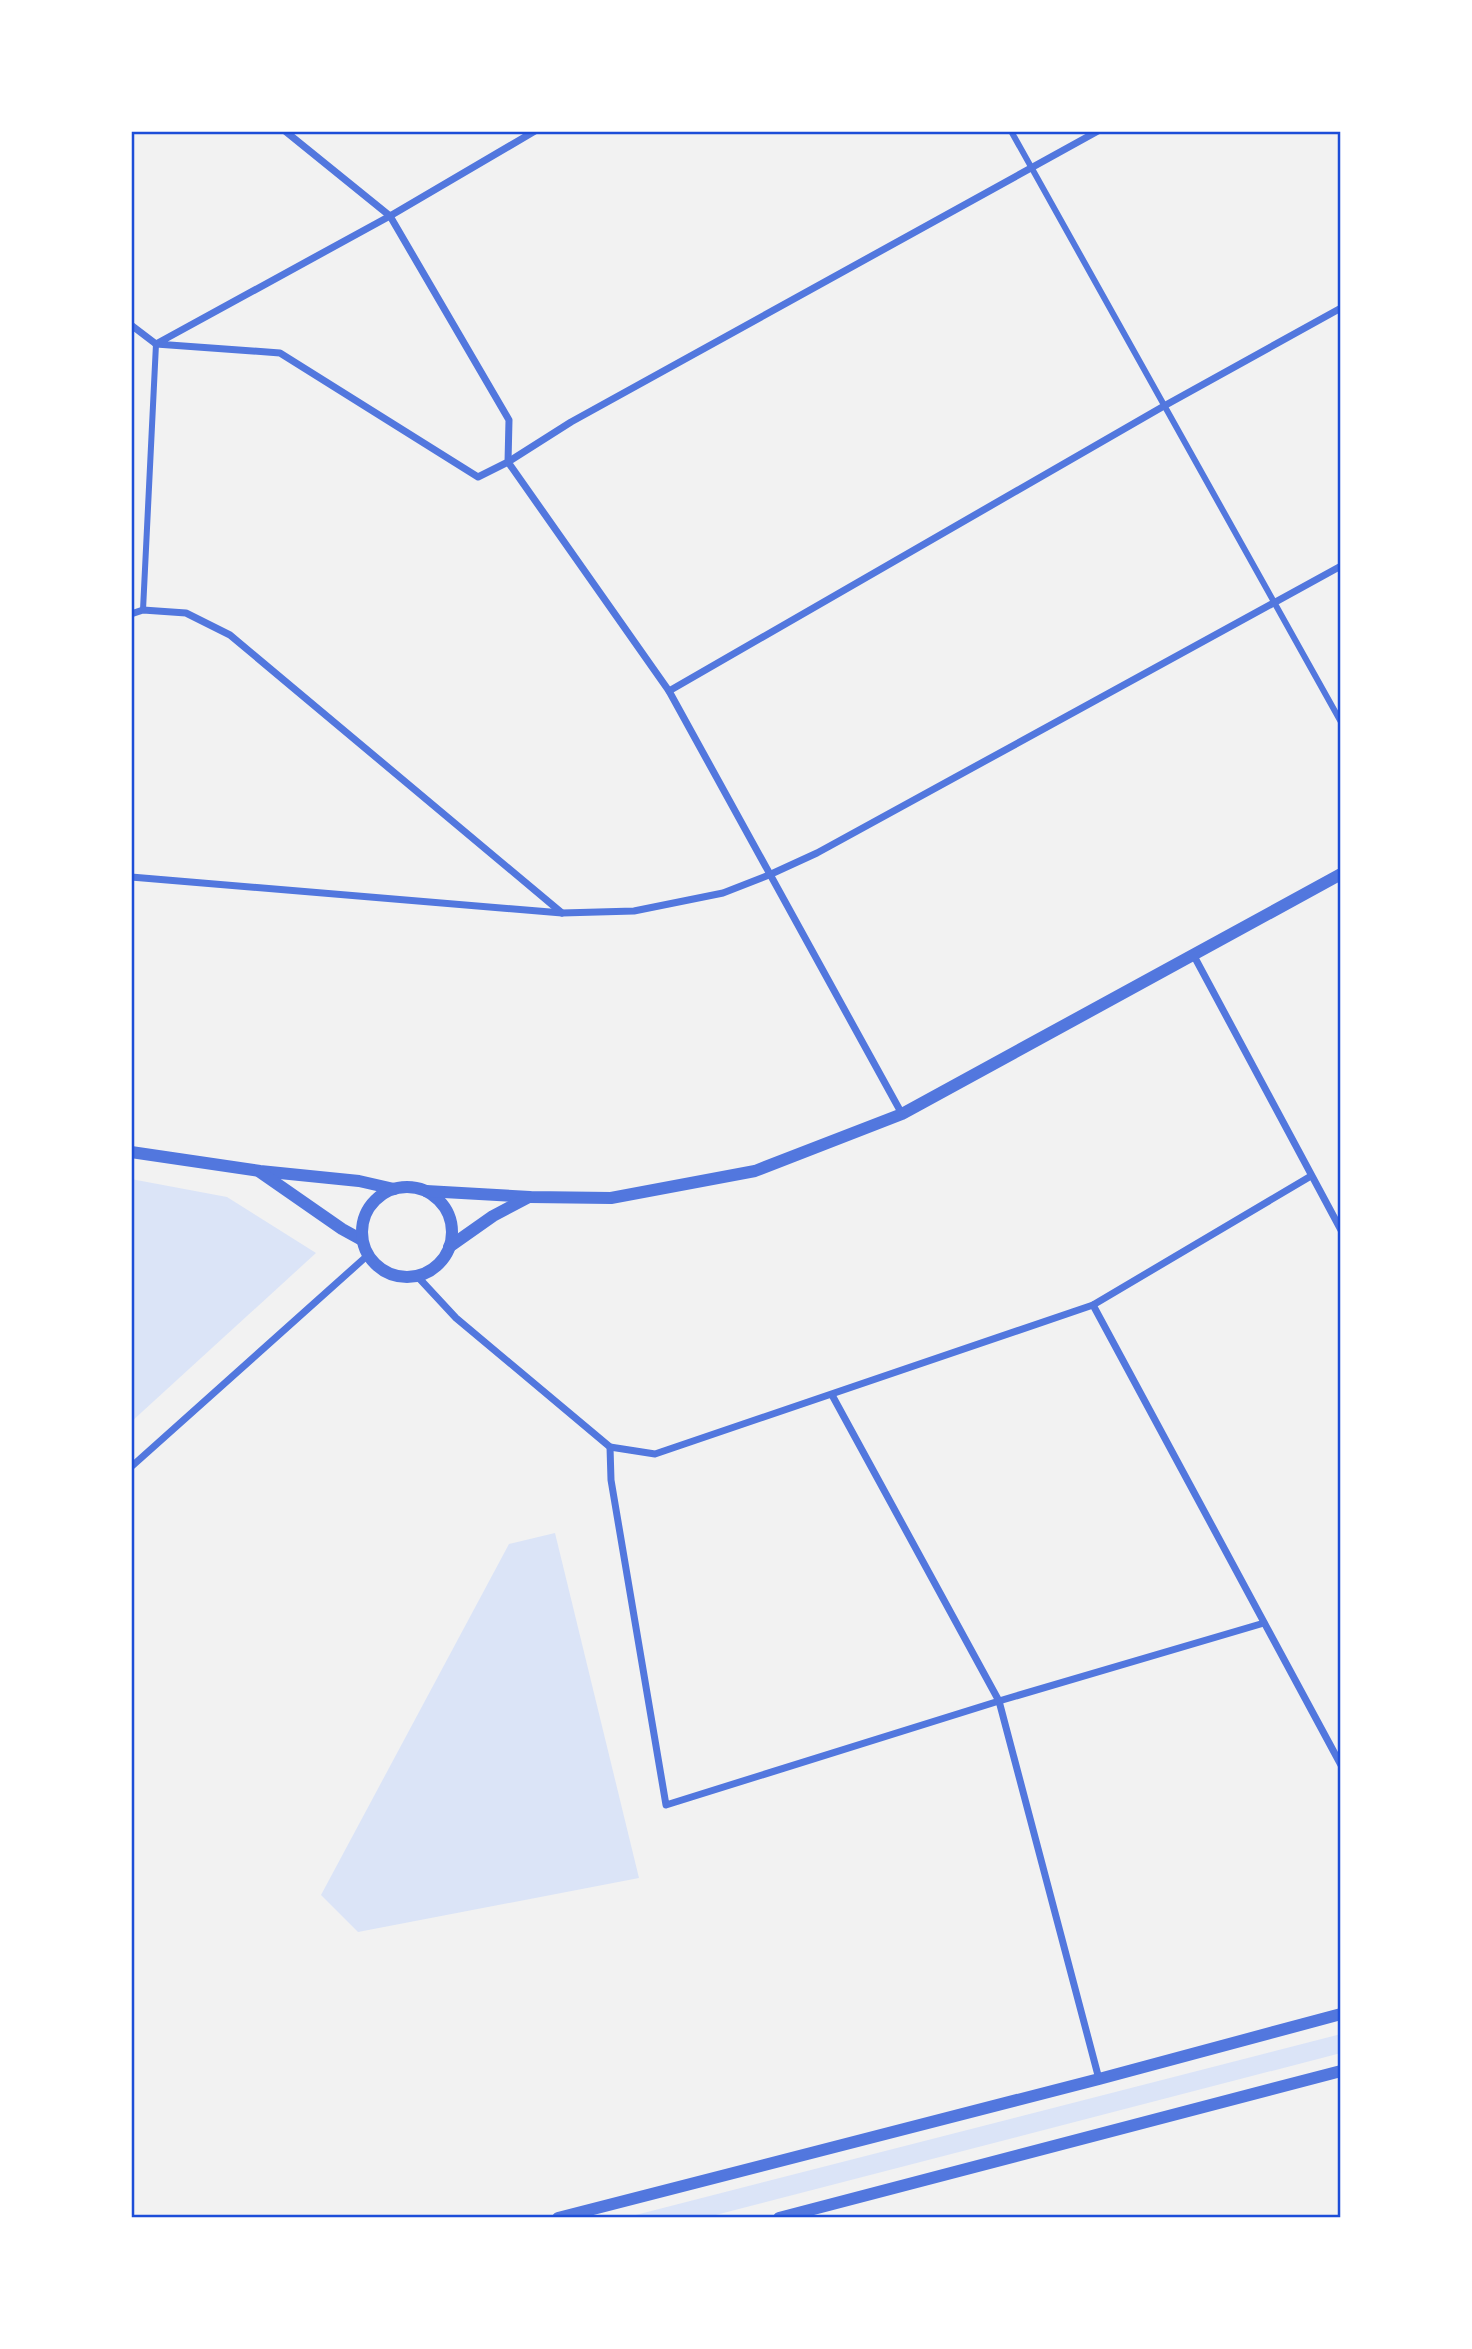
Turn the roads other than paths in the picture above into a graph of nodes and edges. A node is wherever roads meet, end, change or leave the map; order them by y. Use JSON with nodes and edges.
{"nodes":[{"id":1,"x":285,"y":131,"type":"edge"},
{"id":2,"x":535,"y":131,"type":"edge"},
{"id":3,"x":1011,"y":131,"type":"edge"},
{"id":4,"x":1098,"y":131,"type":"edge"},
{"id":5,"x":1032,"y":169,"type":"junction"},
{"id":6,"x":390,"y":216,"type":"junction"},
{"id":7,"x":1341,"y":309,"type":"edge"},
{"id":8,"x":131,"y":325,"type":"edge"},
{"id":9,"x":156,"y":344,"type":"junction"},
{"id":10,"x":1164,"y":406,"type":"junction"},
{"id":11,"x":508,"y":462,"type":"junction"},
{"id":12,"x":1341,"y":566,"type":"edge"},
{"id":13,"x":1274,"y":603,"type":"junction"},
{"id":14,"x":143,"y":610,"type":"junction"},
{"id":15,"x":131,"y":614,"type":"edge"},
{"id":16,"x":669,"y":691,"type":"junction"},
{"id":17,"x":1341,"y":722,"type":"edge"},
{"id":18,"x":1341,"y":874,"type":"edge"},
{"id":19,"x":769,"y":875,"type":"junction"},
{"id":20,"x":131,"y":877,"type":"edge"},
{"id":21,"x":562,"y":912,"type":"junction"},
{"id":22,"x":1194,"y":956,"type":"junction"},
{"id":23,"x":902,"y":1114,"type":"junction"},
{"id":24,"x":131,"y":1152,"type":"edge"},
{"id":25,"x":260,"y":1171,"type":"junction"},
{"id":26,"x":1311,"y":1176,"type":"junction"},
{"id":27,"x":394,"y":1189,"type":"junction"},
{"id":28,"x":426,"y":1191,"type":"junction"},
{"id":29,"x":530,"y":1197,"type":"junction"},
{"id":30,"x":1341,"y":1230,"type":"edge"},
{"id":31,"x":362,"y":1240,"type":"junction"},
{"id":32,"x":449,"y":1247,"type":"junction"},
{"id":33,"x":368,"y":1255,"type":"junction"},
{"id":34,"x":417,"y":1276,"type":"junction"},
{"id":35,"x":1093,"y":1305,"type":"junction"},
{"id":36,"x":832,"y":1395,"type":"junction"},
{"id":37,"x":610,"y":1447,"type":"junction"},
{"id":38,"x":131,"y":1467,"type":"edge"},
{"id":39,"x":1264,"y":1623,"type":"junction"},
{"id":40,"x":999,"y":1701,"type":"junction"},
{"id":41,"x":1341,"y":1765,"type":"edge"},
{"id":42,"x":1341,"y":2014,"type":"edge"},
{"id":43,"x":1341,"y":2071,"type":"edge"},
{"id":44,"x":1099,"y":2080,"type":"junction"},
{"id":45,"x":558,"y":2218,"type":"edge"},
{"id":46,"x":779,"y":2218,"type":"edge"}],
"edges":[{"from":1,"to":6,"type":"street"},
{"from":2,"to":6,"type":"street"},
{"from":3,"to":5,"type":"street"},
{"from":4,"to":5,"type":"street"},
{"from":5,"to":10,"type":"street"},
{"from":5,"to":11,"type":"street"},
{"from":6,"to":9,"type":"street"},
{"from":6,"to":11,"type":"street"},
{"from":7,"to":10,"type":"street"},
{"from":8,"to":9,"type":"street"},
{"from":9,"to":11,"type":"street"},
{"from":9,"to":14,"type":"street"},
{"from":10,"to":13,"type":"street"},
{"from":10,"to":16,"type":"street"},
{"from":11,"to":16,"type":"street"},
{"from":12,"to":13,"type":"street"},
{"from":13,"to":17,"type":"street"},
{"from":13,"to":19,"type":"street"},
{"from":14,"to":15,"type":"street"},
{"from":14,"to":21,"type":"street"},
{"from":16,"to":19,"type":"street"},
{"from":18,"to":22,"type":"street"},
{"from":19,"to":21,"type":"street"},
{"from":19,"to":23,"type":"street"},
{"from":20,"to":21,"type":"street"},
{"from":22,"to":23,"type":"street"},
{"from":22,"to":26,"type":"street"},
{"from":23,"to":29,"type":"street"},
{"from":24,"to":25,"type":"street"},
{"from":25,"to":27,"type":"street"},
{"from":25,"to":31,"type":"street"},
{"from":26,"to":30,"type":"street"},
{"from":26,"to":35,"type":"street"},
{"from":27,"to":28,"type":"street"},
{"from":27,"to":31,"type":"street"},
{"from":28,"to":29,"type":"street"},
{"from":28,"to":32,"type":"street"},
{"from":29,"to":32,"type":"street"},
{"from":31,"to":33,"type":"street"},
{"from":32,"to":34,"type":"street"},
{"from":33,"to":34,"type":"street"},
{"from":33,"to":38,"type":"street"},
{"from":34,"to":37,"type":"street"},
{"from":35,"to":36,"type":"street"},
{"from":35,"to":39,"type":"street"},
{"from":36,"to":37,"type":"street"},
{"from":36,"to":40,"type":"street"},
{"from":37,"to":40,"type":"street"},
{"from":39,"to":40,"type":"street"},
{"from":39,"to":41,"type":"street"},
{"from":40,"to":44,"type":"street"},
{"from":42,"to":44,"type":"street"},
{"from":43,"to":46,"type":"street"},
{"from":44,"to":45,"type":"street"}]}
